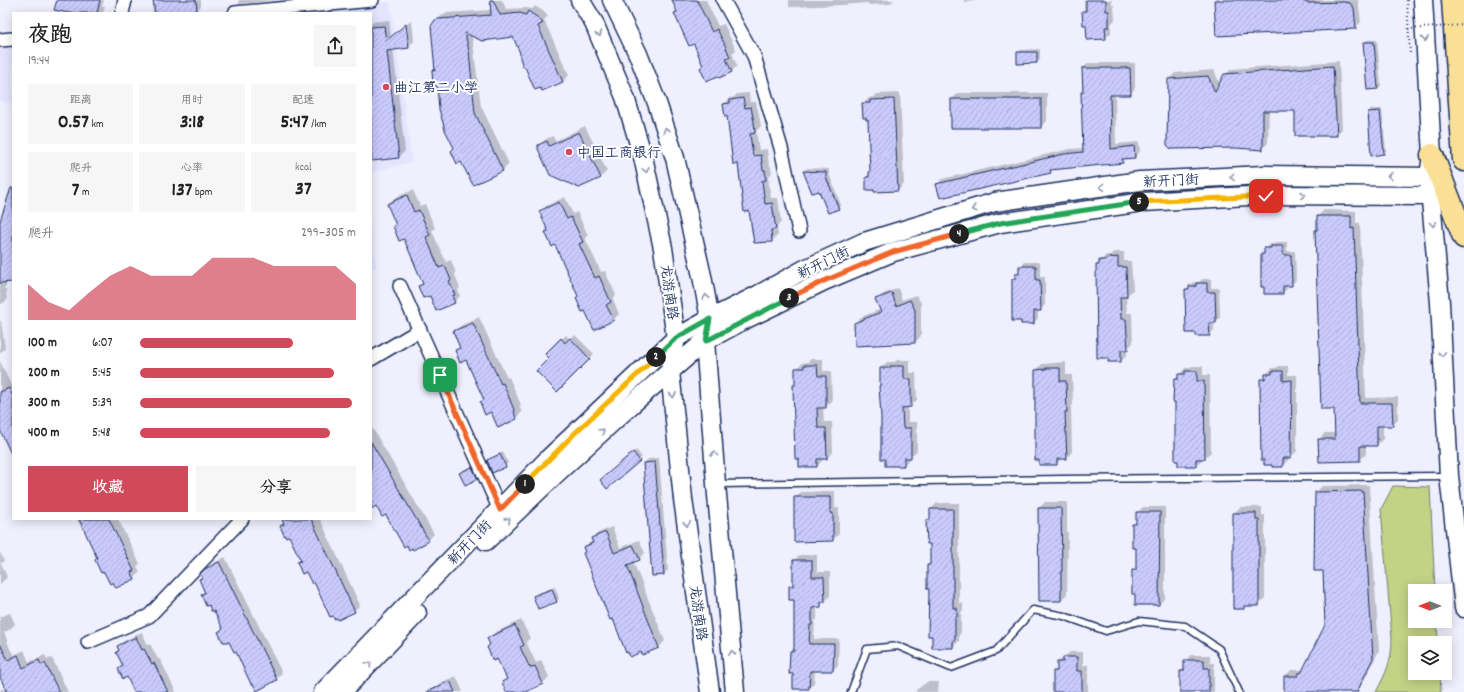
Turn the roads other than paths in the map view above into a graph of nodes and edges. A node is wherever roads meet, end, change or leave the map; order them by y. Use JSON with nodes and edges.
{"nodes":[{"id":1,"x":125,"y":0,"type":"edge"},
{"id":2,"x":372,"y":0,"type":"edge"},
{"id":3,"x":580,"y":0,"type":"edge"},
{"id":4,"x":612,"y":0,"type":"edge"},
{"id":5,"x":723,"y":0,"type":"edge"},
{"id":6,"x":1423,"y":0,"type":"edge"},
{"id":7,"x":1453,"y":0,"type":"edge"},
{"id":8,"x":122,"y":12,"type":"edge"},
{"id":9,"x":246,"y":12,"type":"edge"},
{"id":10,"x":12,"y":39,"type":"edge"},
{"id":11,"x":0,"y":40,"type":"edge"},
{"id":12,"x":1432,"y":155,"type":"junction"},
{"id":13,"x":1464,"y":160,"type":"edge"},
{"id":14,"x":1429,"y":177,"type":"junction"},
{"id":15,"x":1430,"y":196,"type":"junction"},
{"id":16,"x":799,"y":230,"type":"dead end"},
{"id":17,"x":1464,"y":237,"type":"edge"},
{"id":18,"x":400,"y":286,"type":"dead end"},
{"id":19,"x":710,"y":319,"type":"junction"},
{"id":20,"x":420,"y":330,"type":"junction"},
{"id":21,"x":676,"y":338,"type":"junction"},
{"id":22,"x":706,"y":341,"type":"junction"},
{"id":23,"x":372,"y":358,"type":"edge"},
{"id":24,"x":670,"y":371,"type":"junction"},
{"id":25,"x":1449,"y":476,"type":"junction"},
{"id":26,"x":716,"y":484,"type":"junction"},
{"id":27,"x":500,"y":510,"type":"junction"},
{"id":28,"x":241,"y":520,"type":"edge"},
{"id":29,"x":1464,"y":608,"type":"edge"},
{"id":30,"x":88,"y":642,"type":"dead end"},
{"id":31,"x":323,"y":692,"type":"edge"},
{"id":32,"x":342,"y":692,"type":"edge"},
{"id":33,"x":710,"y":692,"type":"edge"},
{"id":34,"x":735,"y":692,"type":"edge"},
{"id":35,"x":851,"y":692,"type":"edge"},
{"id":36,"x":1238,"y":692,"type":"edge"}],
"edges":[{"from":1,"to":8,"type":"street"},
{"from":2,"to":9,"type":"street"},
{"from":3,"to":21,"type":"street","name":"龙游南路","one_way":true},
{"from":19,"to":4,"type":"street","name":"龙游南路","one_way":true},
{"from":5,"to":16,"type":"street"},
{"from":6,"to":12,"type":"street","one_way":true},
{"from":7,"to":13,"type":"highway"},
{"from":10,"to":11,"type":"street"},
{"from":12,"to":14,"type":"street"},
{"from":12,"to":17,"type":"highway"},
{"from":14,"to":15,"type":"street"},
{"from":14,"to":19,"type":"street","name":"新开门街","one_way":true},
{"from":22,"to":15,"type":"street","name":"新开门街","one_way":true},
{"from":15,"to":25,"type":"street","one_way":true},
{"from":18,"to":20,"type":"street"},
{"from":19,"to":21,"type":"street","name":"新开门街"},
{"from":19,"to":22,"type":"street","name":"龙游南路"},
{"from":20,"to":23,"type":"street"},
{"from":20,"to":27,"type":"street"},
{"from":21,"to":24,"type":"street","name":"龙游南路"},
{"from":21,"to":27,"type":"street","name":"新开门街"},
{"from":22,"to":24,"type":"street","name":"新开门街"},
{"from":26,"to":22,"type":"street","name":"龙游南路","one_way":true},
{"from":32,"to":24,"type":"street","name":"新开门街","one_way":true},
{"from":24,"to":33,"type":"street","name":"龙游南路","one_way":true},
{"from":25,"to":26,"type":"lane"},
{"from":25,"to":29,"type":"street"},
{"from":34,"to":26,"type":"street","name":"龙游南路","one_way":true},
{"from":27,"to":31,"type":"street","name":"新开门街"},
{"from":28,"to":30,"type":"street"},
{"from":35,"to":36,"type":"lane"}]}
